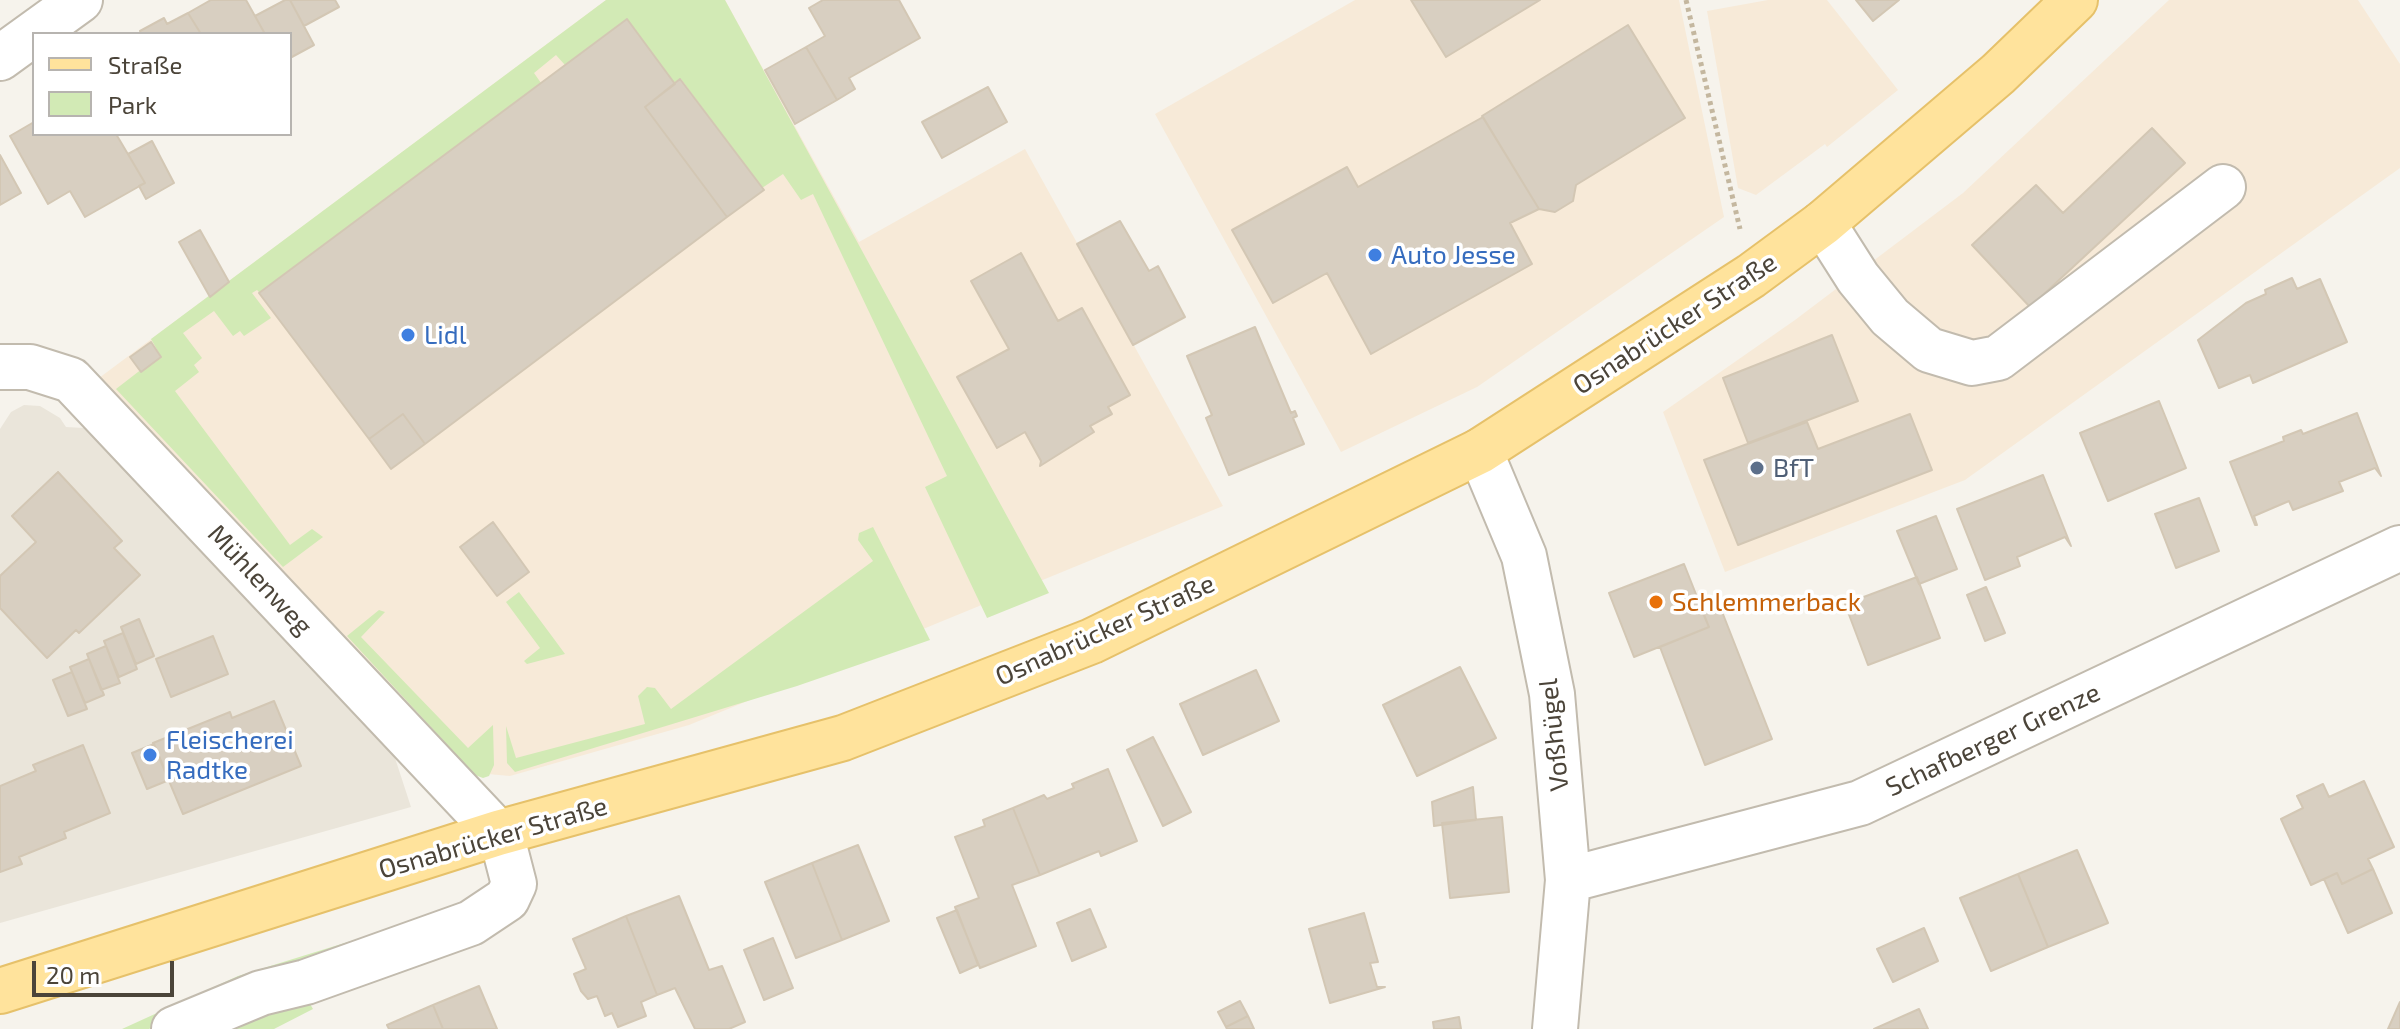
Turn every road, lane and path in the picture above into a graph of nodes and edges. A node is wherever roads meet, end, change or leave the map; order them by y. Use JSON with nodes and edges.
{"nodes":[{"id":1,"x":80,"y":0,"type":"edge"},
{"id":2,"x":1686,"y":0,"type":"edge"},
{"id":3,"x":2075,"y":0,"type":"edge"},
{"id":4,"x":36,"y":32,"type":"edge"},
{"id":5,"x":32,"y":35,"type":"edge"},
{"id":6,"x":0,"y":58,"type":"edge"},
{"id":7,"x":2223,"y":187,"type":"dead end"},
{"id":8,"x":1823,"y":223,"type":"junction"},
{"id":9,"x":1751,"y":276,"type":"junction"},
{"id":10,"x":0,"y":367,"type":"edge"},
{"id":11,"x":1480,"y":451,"type":"junction"},
{"id":12,"x":2400,"y":548,"type":"edge"},
{"id":13,"x":498,"y":833,"type":"junction"},
{"id":14,"x":1568,"y":880,"type":"junction"},
{"id":15,"x":0,"y":991,"type":"edge"},
{"id":16,"x":174,"y":1029,"type":"edge"},
{"id":17,"x":1555,"y":1029,"type":"edge"}],
"edges":[{"from":1,"to":4,"type":"street"},
{"from":2,"to":9,"type":"path"},
{"from":3,"to":8,"type":"main road","name":"Osnabrücker Straße"},
{"from":5,"to":6,"type":"street"},
{"from":7,"to":8,"type":"street"},
{"from":8,"to":9,"type":"main road","name":"Osnabrücker Straße"},
{"from":9,"to":11,"type":"main road","name":"Osnabrücker Straße"},
{"from":10,"to":13,"type":"street","name":"Mühlenweg"},
{"from":11,"to":13,"type":"main road","name":"Osnabrücker Straße"},
{"from":11,"to":14,"type":"street","name":"Voßhügel"},
{"from":12,"to":14,"type":"street","name":"Schafberger Grenze"},
{"from":13,"to":15,"type":"main road","name":"Osnabrücker Straße"},
{"from":13,"to":16,"type":"street"},
{"from":14,"to":17,"type":"street","name":"Voßhügel"}]}
